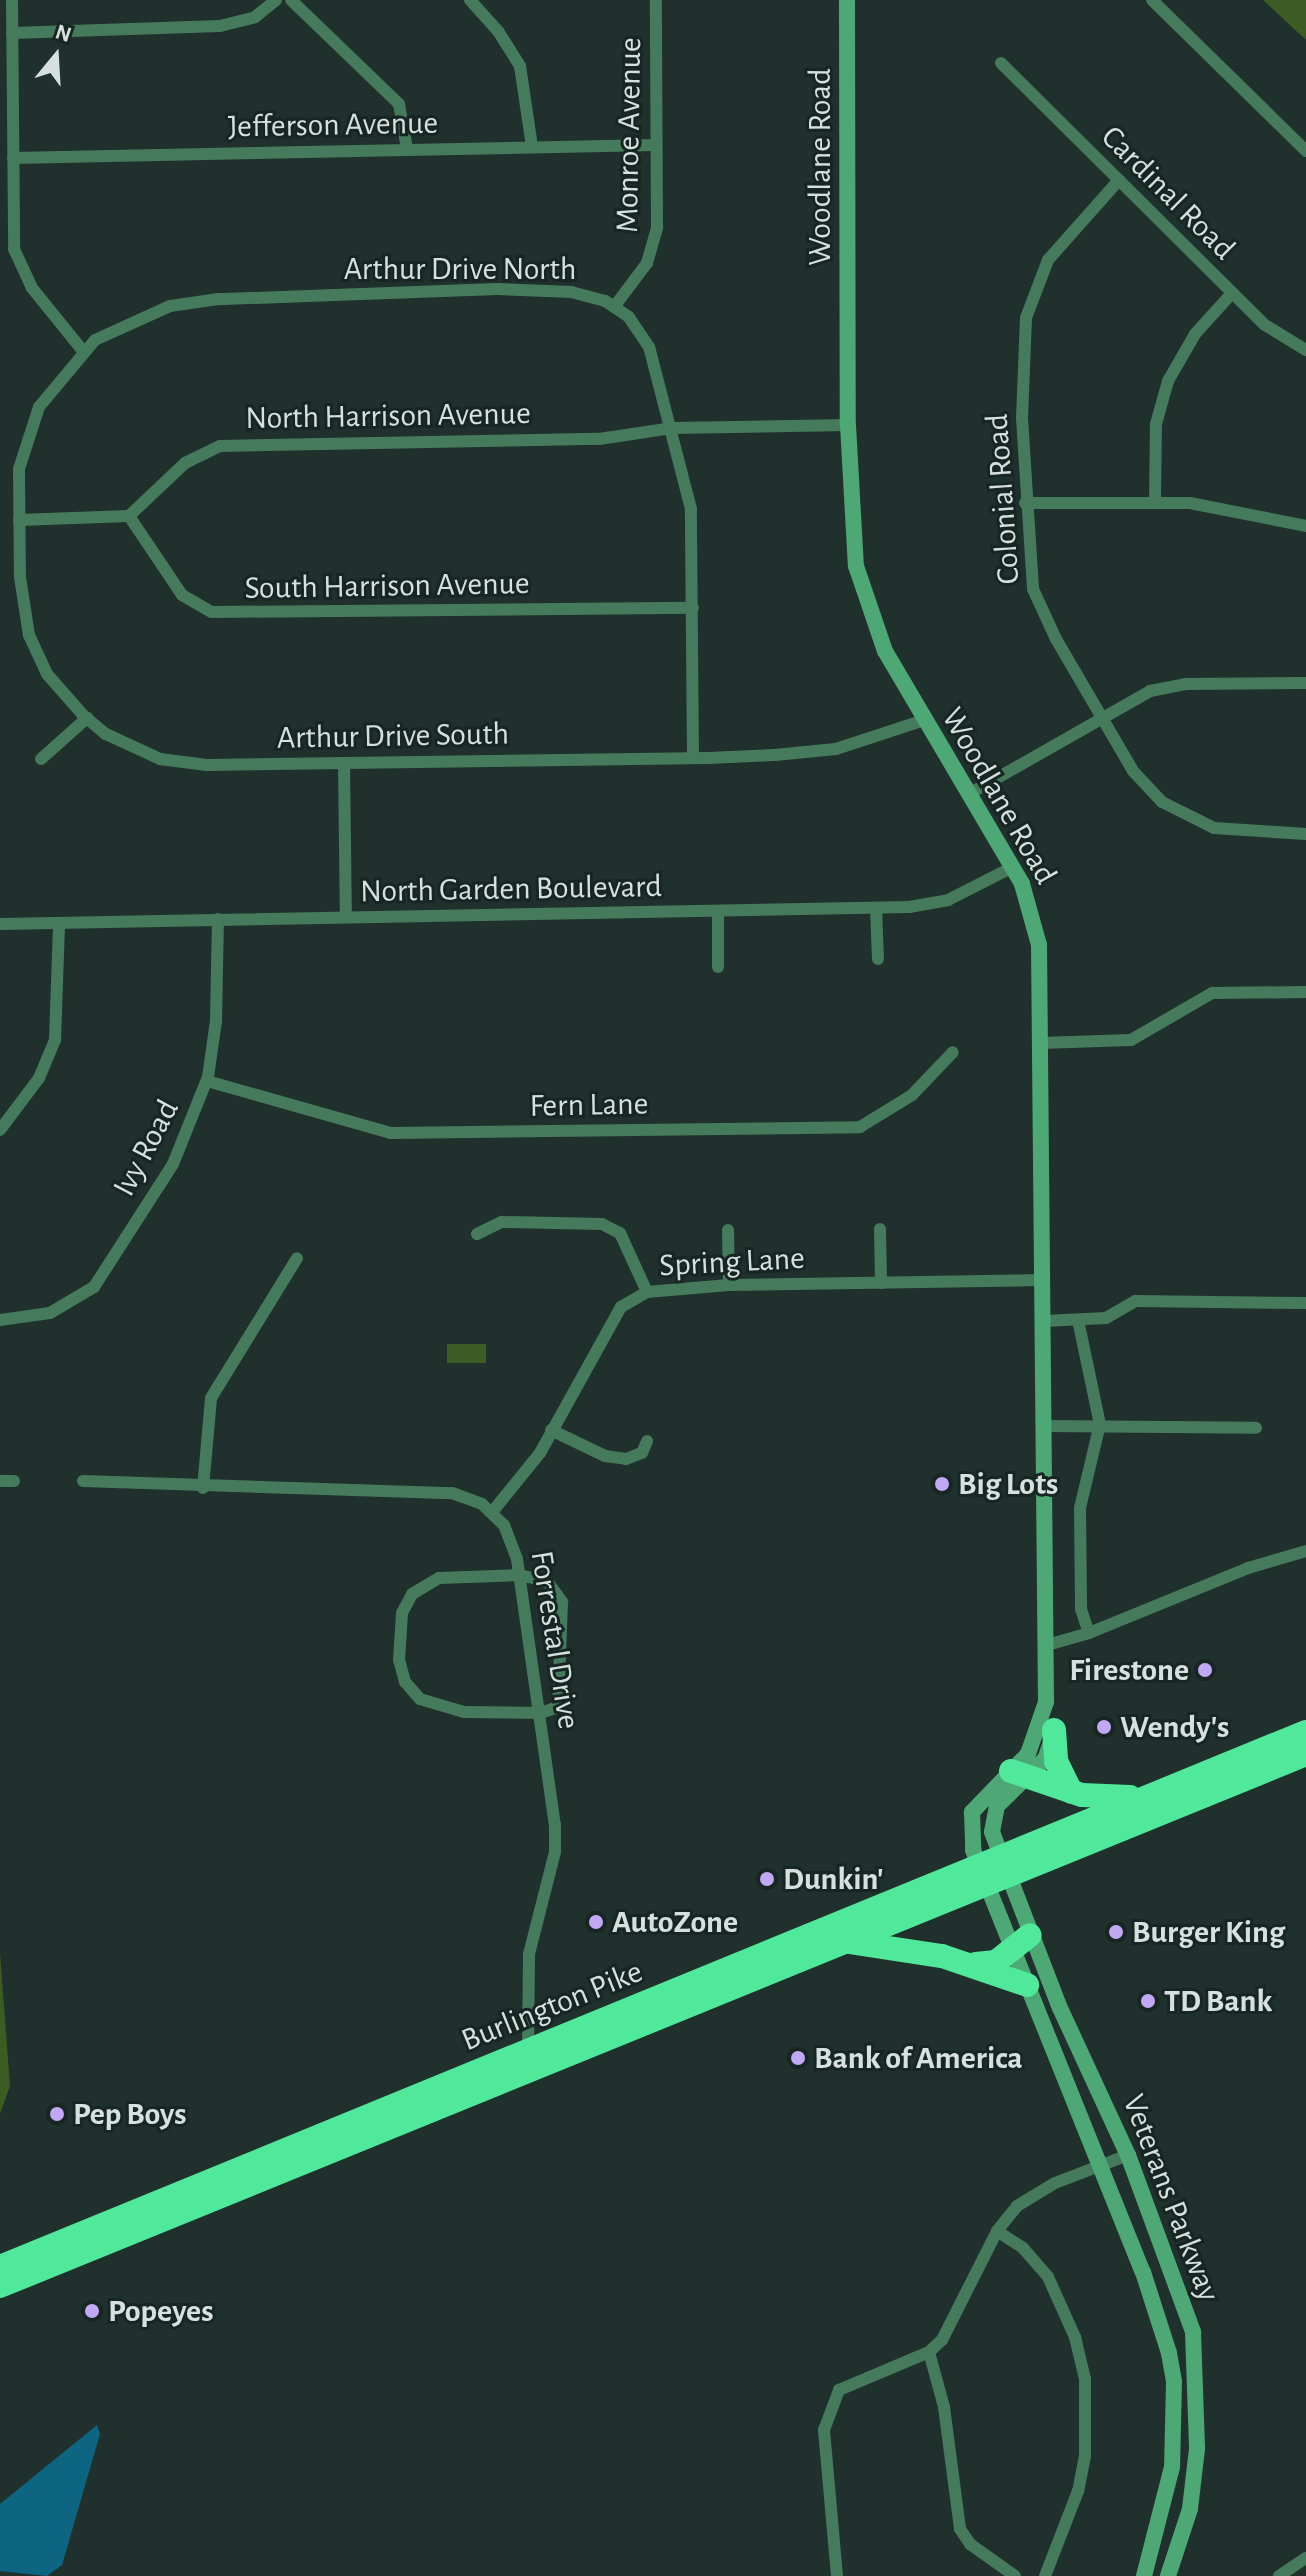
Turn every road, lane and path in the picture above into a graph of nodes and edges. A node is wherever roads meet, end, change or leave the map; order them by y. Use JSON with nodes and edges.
{"nodes":[{"id":1,"x":12,"y":0,"type":"edge"},
{"id":2,"x":276,"y":0,"type":"edge"},
{"id":3,"x":291,"y":0,"type":"edge"},
{"id":4,"x":470,"y":0,"type":"edge"},
{"id":5,"x":656,"y":0,"type":"edge"},
{"id":6,"x":847,"y":0,"type":"edge"},
{"id":7,"x":1152,"y":0,"type":"edge"},
{"id":8,"x":12,"y":33,"type":"junction"},
{"id":9,"x":1001,"y":63,"type":"dead end"},
{"id":10,"x":655,"y":145,"type":"junction"},
{"id":11,"x":532,"y":146,"type":"junction"},
{"id":12,"x":407,"y":149,"type":"junction"},
{"id":13,"x":1306,"y":151,"type":"edge"},
{"id":14,"x":13,"y":158,"type":"junction"},
{"id":15,"x":1119,"y":180,"type":"junction"},
{"id":16,"x":12,"y":238,"type":"junction"},
{"id":17,"x":0,"y":246,"type":"edge"},
{"id":18,"x":1232,"y":293,"type":"junction"},
{"id":19,"x":614,"y":307,"type":"junction"},
{"id":20,"x":1306,"y":350,"type":"edge"},
{"id":21,"x":83,"y":351,"type":"junction"},
{"id":22,"x":848,"y":425,"type":"junction"},
{"id":23,"x":673,"y":428,"type":"junction"},
{"id":24,"x":1155,"y":502,"type":"junction"},
{"id":25,"x":1025,"y":503,"type":"junction"},
{"id":26,"x":129,"y":516,"type":"junction"},
{"id":27,"x":19,"y":520,"type":"junction"},
{"id":28,"x":1306,"y":526,"type":"edge"},
{"id":29,"x":693,"y":608,"type":"junction"},
{"id":30,"x":1306,"y":683,"type":"edge"},
{"id":31,"x":1101,"y":714,"type":"junction"},
{"id":32,"x":87,"y":718,"type":"junction"},
{"id":33,"x":924,"y":720,"type":"junction"},
{"id":34,"x":693,"y":757,"type":"junction"},
{"id":35,"x":41,"y":759,"type":"dead end"},
{"id":36,"x":344,"y":763,"type":"junction"},
{"id":37,"x":969,"y":794,"type":"junction"},
{"id":38,"x":1306,"y":834,"type":"edge"},
{"id":39,"x":1013,"y":867,"type":"junction"},
{"id":40,"x":876,"y":908,"type":"junction"},
{"id":41,"x":718,"y":913,"type":"junction"},
{"id":42,"x":346,"y":917,"type":"junction"},
{"id":43,"x":218,"y":919,"type":"junction"},
{"id":44,"x":59,"y":923,"type":"junction"},
{"id":45,"x":0,"y":924,"type":"edge"},
{"id":46,"x":878,"y":959,"type":"dead end"},
{"id":47,"x":718,"y":967,"type":"dead end"},
{"id":48,"x":1306,"y":992,"type":"edge"},
{"id":49,"x":1041,"y":1043,"type":"junction"},
{"id":50,"x":953,"y":1052,"type":"dead end"},
{"id":51,"x":207,"y":1081,"type":"junction"},
{"id":52,"x":0,"y":1130,"type":"edge"},
{"id":53,"x":880,"y":1229,"type":"dead end"},
{"id":54,"x":728,"y":1230,"type":"dead end"},
{"id":55,"x":477,"y":1234,"type":"dead end"},
{"id":56,"x":297,"y":1258,"type":"dead end"},
{"id":57,"x":1043,"y":1280,"type":"junction"},
{"id":58,"x":881,"y":1283,"type":"junction"},
{"id":59,"x":729,"y":1285,"type":"junction"},
{"id":60,"x":647,"y":1292,"type":"junction"},
{"id":61,"x":1306,"y":1303,"type":"edge"},
{"id":62,"x":0,"y":1320,"type":"edge"},
{"id":63,"x":1078,"y":1320,"type":"junction"},
{"id":64,"x":1044,"y":1321,"type":"junction"},
{"id":65,"x":1100,"y":1424,"type":"junction"},
{"id":66,"x":1045,"y":1426,"type":"junction"},
{"id":67,"x":1256,"y":1428,"type":"dead end"},
{"id":68,"x":551,"y":1430,"type":"junction"},
{"id":69,"x":647,"y":1441,"type":"dead end"},
{"id":70,"x":0,"y":1481,"type":"edge"},
{"id":71,"x":14,"y":1481,"type":"dead end"},
{"id":72,"x":83,"y":1481,"type":"dead end"},
{"id":73,"x":203,"y":1488,"type":"junction"},
{"id":74,"x":493,"y":1511,"type":"junction"},
{"id":75,"x":1306,"y":1551,"type":"edge"},
{"id":76,"x":519,"y":1575,"type":"junction"},
{"id":77,"x":1089,"y":1633,"type":"junction"},
{"id":78,"x":1047,"y":1645,"type":"junction"},
{"id":79,"x":1047,"y":1681,"type":"junction"},
{"id":80,"x":541,"y":1713,"type":"junction"},
{"id":81,"x":1054,"y":1730,"type":"junction"},
{"id":82,"x":1306,"y":1732,"type":"edge"},
{"id":83,"x":1306,"y":1754,"type":"edge"},
{"id":84,"x":1018,"y":1774,"type":"junction"},
{"id":85,"x":1159,"y":1791,"type":"junction"},
{"id":86,"x":1071,"y":1792,"type":"junction"},
{"id":87,"x":991,"y":1871,"type":"junction"},
{"id":88,"x":842,"y":1941,"type":"junction"},
{"id":89,"x":1022,"y":1943,"type":"junction"},
{"id":90,"x":970,"y":1963,"type":"junction"},
{"id":91,"x":1027,"y":1985,"type":"junction"},
{"id":92,"x":528,"y":2050,"type":"junction"},
{"id":93,"x":1128,"y":2155,"type":"junction"},
{"id":94,"x":1100,"y":2166,"type":"junction"},
{"id":95,"x":997,"y":2231,"type":"junction"},
{"id":96,"x":0,"y":2267,"type":"edge"},
{"id":97,"x":0,"y":2286,"type":"edge"},
{"id":98,"x":929,"y":2352,"type":"junction"},
{"id":99,"x":1306,"y":2558,"type":"edge"},
{"id":100,"x":837,"y":2576,"type":"edge"},
{"id":101,"x":1015,"y":2576,"type":"edge"},
{"id":102,"x":1045,"y":2576,"type":"edge"},
{"id":103,"x":1144,"y":2576,"type":"edge"},
{"id":104,"x":1168,"y":2576,"type":"edge"},
{"id":105,"x":1279,"y":2576,"type":"edge"}],
"edges":[{"from":1,"to":8,"type":"street"},
{"from":2,"to":8,"type":"street"},
{"from":3,"to":12,"type":"street"},
{"from":4,"to":11,"type":"street"},
{"from":5,"to":10,"type":"street","name":"Monroe Avenue"},
{"from":6,"to":22,"type":"street","name":"Woodlane Road"},
{"from":7,"to":13,"type":"street"},
{"from":8,"to":14,"type":"street"},
{"from":9,"to":15,"type":"street","name":"Cardinal Road"},
{"from":10,"to":11,"type":"street","name":"Jefferson Avenue"},
{"from":10,"to":19,"type":"street","name":"Monroe Avenue"},
{"from":11,"to":12,"type":"street","name":"Jefferson Avenue"},
{"from":12,"to":14,"type":"street","name":"Jefferson Avenue"},
{"from":14,"to":16,"type":"street"},
{"from":15,"to":18,"type":"street","name":"Cardinal Road"},
{"from":15,"to":25,"type":"street","name":"Colonial Road"},
{"from":16,"to":17,"type":"street"},
{"from":16,"to":21,"type":"street"},
{"from":18,"to":20,"type":"street","name":"Cardinal Road"},
{"from":18,"to":24,"type":"street"},
{"from":19,"to":21,"type":"street","name":"Arthur Drive North"},
{"from":19,"to":23,"type":"street","name":"Arthur Drive North"},
{"from":21,"to":27,"type":"street","name":"Arthur Drive North"},
{"from":22,"to":23,"type":"street","name":"North Harrison Avenue"},
{"from":22,"to":33,"type":"street","name":"Woodlane Road"},
{"from":23,"to":26,"type":"street","name":"North Harrison Avenue"},
{"from":23,"to":29,"type":"street","name":"Arthur Drive North"},
{"from":24,"to":25,"type":"street"},
{"from":24,"to":28,"type":"street"},
{"from":25,"to":31,"type":"street","name":"Colonial Road"},
{"from":26,"to":27,"type":"street"},
{"from":26,"to":29,"type":"street","name":"South Harrison Avenue"},
{"from":27,"to":32,"type":"street","name":"Arthur Drive South"},
{"from":29,"to":34,"type":"street","name":"Arthur Drive North"},
{"from":30,"to":31,"type":"street"},
{"from":31,"to":37,"type":"street"},
{"from":31,"to":38,"type":"street","name":"Colonial Road"},
{"from":32,"to":35,"type":"street"},
{"from":32,"to":36,"type":"street","name":"Arthur Drive South"},
{"from":33,"to":34,"type":"street","name":"Arthur Drive South"},
{"from":33,"to":37,"type":"street","name":"Woodlane Road"},
{"from":34,"to":36,"type":"street","name":"Arthur Drive South"},
{"from":36,"to":42,"type":"street"},
{"from":37,"to":39,"type":"street","name":"Woodlane Road"},
{"from":39,"to":40,"type":"street","name":"North Garden Boulevard"},
{"from":39,"to":49,"type":"street","name":"Woodlane Road"},
{"from":40,"to":41,"type":"street","name":"North Garden Boulevard"},
{"from":40,"to":46,"type":"street"},
{"from":41,"to":42,"type":"street","name":"North Garden Boulevard"},
{"from":41,"to":47,"type":"street"},
{"from":42,"to":43,"type":"street","name":"North Garden Boulevard"},
{"from":43,"to":44,"type":"street","name":"North Garden Boulevard"},
{"from":43,"to":51,"type":"street","name":"Ivy Road"},
{"from":44,"to":45,"type":"street","name":"North Garden Boulevard"},
{"from":44,"to":52,"type":"street"},
{"from":48,"to":49,"type":"street"},
{"from":49,"to":57,"type":"street","name":"Woodlane Road"},
{"from":50,"to":51,"type":"street","name":"Fern Lane"},
{"from":51,"to":62,"type":"street","name":"Ivy Road"},
{"from":53,"to":58,"type":"street"},
{"from":54,"to":59,"type":"street"},
{"from":55,"to":60,"type":"street"},
{"from":56,"to":73,"type":"street"},
{"from":57,"to":58,"type":"street","name":"Spring Lane"},
{"from":57,"to":64,"type":"street","name":"Woodlane Road"},
{"from":58,"to":59,"type":"street","name":"Spring Lane"},
{"from":59,"to":60,"type":"street","name":"Spring Lane"},
{"from":60,"to":68,"type":"street","name":"Spring Lane"},
{"from":61,"to":63,"type":"street"},
{"from":63,"to":64,"type":"street"},
{"from":63,"to":65,"type":"street"},
{"from":64,"to":66,"type":"street","name":"Woodlane Road"},
{"from":65,"to":66,"type":"street"},
{"from":65,"to":67,"type":"street"},
{"from":65,"to":77,"type":"street"},
{"from":66,"to":78,"type":"street","name":"Woodlane Road"},
{"from":68,"to":69,"type":"street"},
{"from":68,"to":74,"type":"street","name":"Spring Lane"},
{"from":70,"to":71,"type":"street"},
{"from":72,"to":73,"type":"street"},
{"from":73,"to":74,"type":"street"},
{"from":74,"to":76,"type":"street","name":"Forrestal Drive"},
{"from":75,"to":77,"type":"street"},
{"from":76,"to":80,"type":"street","name":"Forrestal Drive"},
{"from":76,"to":80,"type":"street"},
{"from":76,"to":80,"type":"street"},
{"from":77,"to":78,"type":"street"},
{"from":78,"to":79,"type":"street","name":"Woodlane Road"},
{"from":79,"to":81,"type":"street","name":"Woodlane Road"},
{"from":79,"to":84,"type":"street","name":"Woodlane Road"},
{"from":80,"to":92,"type":"street","name":"Forrestal Drive"},
{"from":81,"to":84,"type":"street","name":"Woodlane Road"},
{"from":81,"to":86,"type":"highway"},
{"from":82,"to":85,"type":"highway","name":"Burlington Pike"},
{"from":83,"to":87,"type":"highway","name":"Burlington Pike"},
{"from":84,"to":86,"type":"highway"},
{"from":84,"to":87,"type":"street","name":"Woodlane Road"},
{"from":84,"to":87,"type":"street","name":"Woodlane Road"},
{"from":85,"to":86,"type":"highway"},
{"from":85,"to":87,"type":"highway","name":"Burlington Pike"},
{"from":87,"to":88,"type":"highway","name":"Burlington Pike"},
{"from":87,"to":89,"type":"street","name":"Veterans Parkway"},
{"from":87,"to":89,"type":"street","name":"Veterans Parkway"},
{"from":87,"to":92,"type":"highway","name":"Burlington Pike"},
{"from":88,"to":90,"type":"highway"},
{"from":88,"to":97,"type":"highway","name":"Burlington Pike"},
{"from":89,"to":90,"type":"highway"},
{"from":89,"to":91,"type":"street","name":"Veterans Parkway"},
{"from":89,"to":93,"type":"street","name":"Veterans Parkway"},
{"from":90,"to":91,"type":"highway"},
{"from":91,"to":94,"type":"street","name":"Veterans Parkway"},
{"from":92,"to":96,"type":"highway","name":"Burlington Pike"},
{"from":93,"to":94,"type":"street"},
{"from":93,"to":104,"type":"street","name":"Veterans Parkway"},
{"from":94,"to":95,"type":"street"},
{"from":94,"to":103,"type":"street","name":"Veterans Parkway"},
{"from":95,"to":98,"type":"street"},
{"from":95,"to":102,"type":"street"},
{"from":98,"to":100,"type":"street"},
{"from":98,"to":101,"type":"street"},
{"from":99,"to":105,"type":"street"}]}
